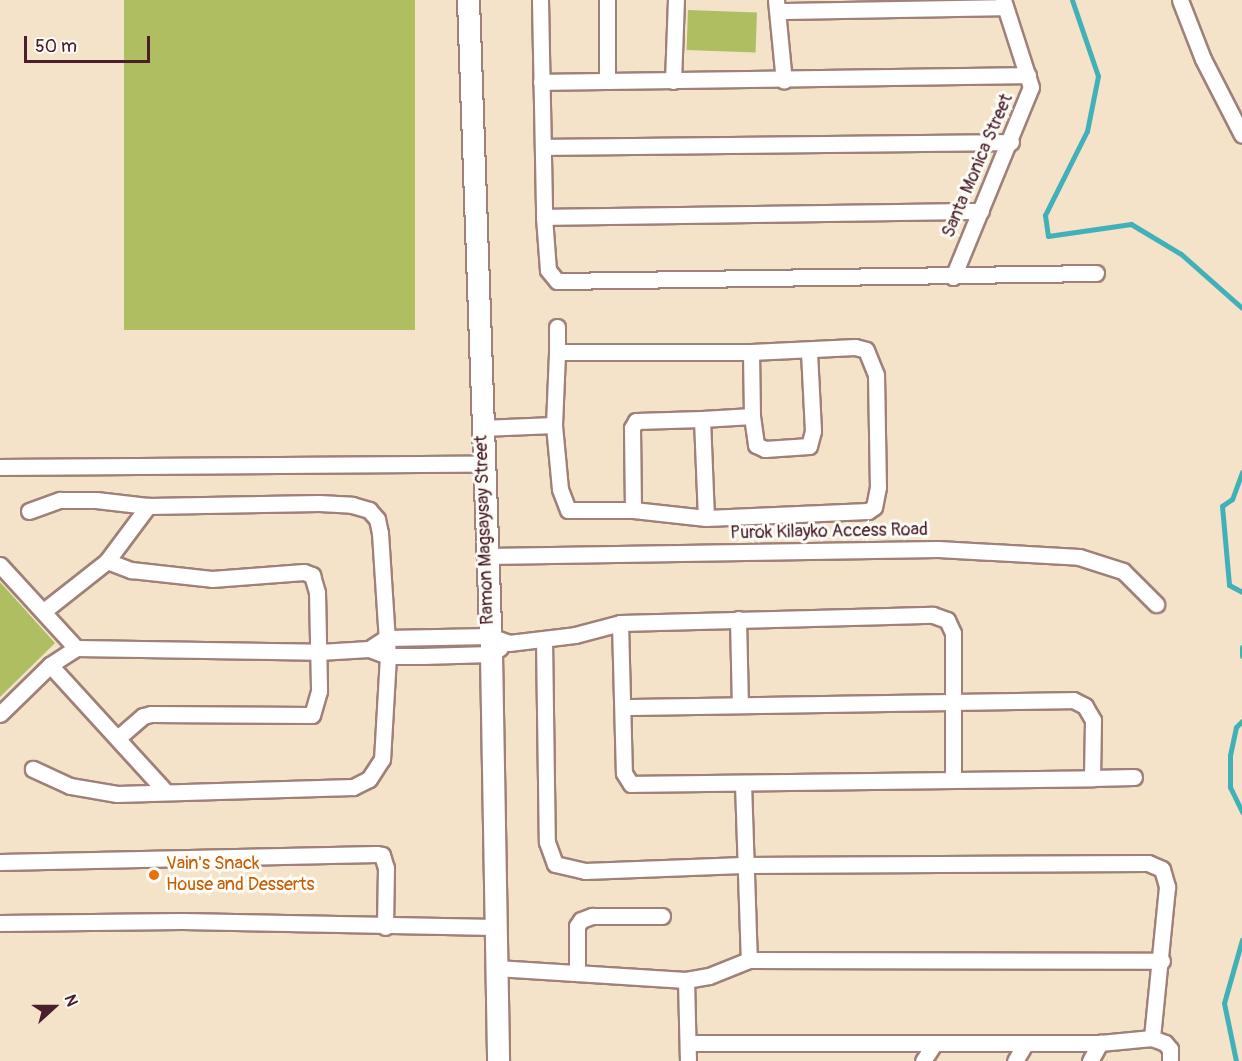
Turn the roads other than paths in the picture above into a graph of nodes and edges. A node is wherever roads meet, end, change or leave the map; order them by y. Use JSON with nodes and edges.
{"nodes":[{"id":1,"x":468,"y":0,"type":"edge"},
{"id":2,"x":540,"y":0,"type":"edge"},
{"id":3,"x":607,"y":0,"type":"edge"},
{"id":4,"x":676,"y":0,"type":"edge"},
{"id":5,"x":1180,"y":0,"type":"edge"},
{"id":6,"x":1004,"y":4,"type":"edge"},
{"id":7,"x":848,"y":5,"type":"edge"},
{"id":8,"x":777,"y":6,"type":"edge"},
{"id":9,"x":913,"y":6,"type":"edge"},
{"id":10,"x":1028,"y":75,"type":"junction"},
{"id":11,"x":607,"y":81,"type":"junction"},
{"id":12,"x":673,"y":81,"type":"junction"},
{"id":13,"x":784,"y":81,"type":"junction"},
{"id":14,"x":542,"y":82,"type":"junction"},
{"id":15,"x":1242,"y":135,"type":"edge"},
{"id":16,"x":1011,"y":142,"type":"junction"},
{"id":17,"x":544,"y":147,"type":"junction"},
{"id":18,"x":981,"y":211,"type":"junction"},
{"id":19,"x":544,"y":218,"type":"junction"},
{"id":20,"x":1096,"y":273,"type":"dead end"},
{"id":21,"x":952,"y":277,"type":"junction"},
{"id":22,"x":557,"y":327,"type":"dead end"},
{"id":23,"x":557,"y":351,"type":"junction"},
{"id":24,"x":809,"y":351,"type":"junction"},
{"id":25,"x":751,"y":352,"type":"junction"},
{"id":26,"x":752,"y":416,"type":"junction"},
{"id":27,"x":702,"y":419,"type":"junction"},
{"id":28,"x":554,"y":425,"type":"junction"},
{"id":29,"x":481,"y":428,"type":"junction"},
{"id":30,"x":483,"y":464,"type":"junction"},
{"id":31,"x":0,"y":467,"type":"edge"},
{"id":32,"x":148,"y":506,"type":"junction"},
{"id":33,"x":633,"y":510,"type":"junction"},
{"id":34,"x":29,"y":511,"type":"dead end"},
{"id":35,"x":706,"y":518,"type":"junction"},
{"id":36,"x":487,"y":556,"type":"junction"},
{"id":37,"x":107,"y":561,"type":"junction"},
{"id":38,"x":0,"y":565,"type":"edge"},
{"id":39,"x":1156,"y":604,"type":"dead end"},
{"id":40,"x":45,"y":610,"type":"junction"},
{"id":41,"x":738,"y":619,"type":"junction"},
{"id":42,"x":620,"y":623,"type":"junction"},
{"id":43,"x":386,"y":638,"type":"junction"},
{"id":44,"x":544,"y":639,"type":"junction"},
{"id":45,"x":497,"y":644,"type":"junction"},
{"id":46,"x":76,"y":648,"type":"junction"},
{"id":47,"x":369,"y":649,"type":"junction"},
{"id":48,"x":319,"y":652,"type":"junction"},
{"id":49,"x":388,"y":656,"type":"junction"},
{"id":50,"x":50,"y":665,"type":"junction"},
{"id":51,"x":953,"y":702,"type":"junction"},
{"id":52,"x":740,"y":705,"type":"junction"},
{"id":53,"x":623,"y":707,"type":"junction"},
{"id":54,"x":0,"y":714,"type":"edge"},
{"id":55,"x":119,"y":737,"type":"junction"},
{"id":56,"x":33,"y":769,"type":"dead end"},
{"id":57,"x":1134,"y":777,"type":"dead end"},
{"id":58,"x":1092,"y":778,"type":"junction"},
{"id":59,"x":953,"y":780,"type":"junction"},
{"id":60,"x":743,"y":783,"type":"junction"},
{"id":61,"x":164,"y":790,"type":"junction"},
{"id":62,"x":0,"y":862,"type":"edge"},
{"id":63,"x":743,"y":866,"type":"junction"},
{"id":64,"x":662,"y":916,"type":"dead end"},
{"id":65,"x":0,"y":923,"type":"edge"},
{"id":66,"x":385,"y":927,"type":"junction"},
{"id":67,"x":495,"y":927,"type":"junction"},
{"id":68,"x":749,"y":960,"type":"junction"},
{"id":69,"x":1161,"y":960,"type":"junction"},
{"id":70,"x":496,"y":968,"type":"junction"},
{"id":71,"x":577,"y":972,"type":"junction"},
{"id":72,"x":686,"y":980,"type":"junction"},
{"id":73,"x":1152,"y":1038,"type":"junction"},
{"id":74,"x":688,"y":1043,"type":"junction"},
{"id":75,"x":1026,"y":1043,"type":"junction"},
{"id":76,"x":1100,"y":1043,"type":"junction"},
{"id":77,"x":934,"y":1044,"type":"junction"},
{"id":78,"x":498,"y":1061,"type":"edge"},
{"id":79,"x":688,"y":1061,"type":"edge"},
{"id":80,"x":923,"y":1061,"type":"edge"},
{"id":81,"x":1015,"y":1061,"type":"edge"},
{"id":82,"x":1090,"y":1061,"type":"edge"},
{"id":83,"x":1170,"y":1061,"type":"edge"}],
"edges":[{"from":1,"to":29,"type":"main road","name":"Ramon Magsaysay Street"},
{"from":2,"to":14,"type":"street"},
{"from":3,"to":11,"type":"street"},
{"from":4,"to":12,"type":"street"},
{"from":5,"to":15,"type":"street"},
{"from":6,"to":9,"type":"street"},
{"from":6,"to":10,"type":"street","name":"Santa Monica Street"},
{"from":7,"to":8,"type":"street"},
{"from":7,"to":9,"type":"street"},
{"from":8,"to":13,"type":"street"},
{"from":10,"to":13,"type":"street"},
{"from":10,"to":16,"type":"street","name":"Santa Monica Street"},
{"from":11,"to":12,"type":"street"},
{"from":11,"to":14,"type":"street"},
{"from":12,"to":13,"type":"street"},
{"from":14,"to":17,"type":"street"},
{"from":16,"to":17,"type":"street"},
{"from":16,"to":18,"type":"street","name":"Santa Monica Street"},
{"from":17,"to":19,"type":"street"},
{"from":18,"to":19,"type":"street"},
{"from":18,"to":21,"type":"street","name":"Santa Monica Street"},
{"from":19,"to":21,"type":"street"},
{"from":20,"to":21,"type":"street"},
{"from":22,"to":23,"type":"street"},
{"from":23,"to":25,"type":"street"},
{"from":23,"to":28,"type":"street"},
{"from":24,"to":25,"type":"street"},
{"from":24,"to":26,"type":"street"},
{"from":24,"to":35,"type":"street"},
{"from":25,"to":26,"type":"street"},
{"from":26,"to":27,"type":"street"},
{"from":27,"to":33,"type":"street"},
{"from":27,"to":35,"type":"street"},
{"from":28,"to":29,"type":"street"},
{"from":28,"to":33,"type":"street"},
{"from":29,"to":30,"type":"main road","name":"Ramon Magsaysay Street"},
{"from":30,"to":31,"type":"street"},
{"from":30,"to":36,"type":"main road","name":"Ramon Magsaysay Street"},
{"from":32,"to":34,"type":"street"},
{"from":32,"to":37,"type":"street"},
{"from":32,"to":43,"type":"street"},
{"from":33,"to":35,"type":"street"},
{"from":36,"to":39,"type":"street","name":"Purok Kilayko Access Road"},
{"from":36,"to":45,"type":"main road","name":"Ramon Magsaysay Street"},
{"from":37,"to":40,"type":"street"},
{"from":37,"to":48,"type":"street"},
{"from":38,"to":40,"type":"street"},
{"from":40,"to":46,"type":"street"},
{"from":41,"to":42,"type":"street"},
{"from":41,"to":51,"type":"street"},
{"from":41,"to":52,"type":"street"},
{"from":42,"to":44,"type":"street"},
{"from":42,"to":53,"type":"street"},
{"from":43,"to":45,"type":"street"},
{"from":43,"to":47,"type":"street"},
{"from":43,"to":49,"type":"street"},
{"from":44,"to":45,"type":"street"},
{"from":44,"to":63,"type":"street"},
{"from":45,"to":49,"type":"street"},
{"from":45,"to":67,"type":"main road","name":"Ramon Magsaysay Street"},
{"from":46,"to":48,"type":"street"},
{"from":46,"to":50,"type":"street"},
{"from":47,"to":48,"type":"street"},
{"from":47,"to":49,"type":"street"},
{"from":48,"to":55,"type":"street"},
{"from":49,"to":61,"type":"street"},
{"from":50,"to":54,"type":"street"},
{"from":50,"to":55,"type":"street"},
{"from":51,"to":52,"type":"street"},
{"from":51,"to":58,"type":"street"},
{"from":51,"to":59,"type":"street"},
{"from":52,"to":53,"type":"street"},
{"from":53,"to":60,"type":"street"},
{"from":55,"to":61,"type":"street"},
{"from":56,"to":61,"type":"street"},
{"from":57,"to":58,"type":"street"},
{"from":58,"to":59,"type":"street"},
{"from":59,"to":60,"type":"street"},
{"from":60,"to":63,"type":"street"},
{"from":62,"to":66,"type":"street"},
{"from":63,"to":68,"type":"street"},
{"from":63,"to":69,"type":"street"},
{"from":64,"to":71,"type":"street"},
{"from":65,"to":66,"type":"street"},
{"from":66,"to":67,"type":"street"},
{"from":67,"to":70,"type":"main road","name":"Ramon Magsaysay Street"},
{"from":68,"to":69,"type":"street"},
{"from":68,"to":72,"type":"street"},
{"from":69,"to":73,"type":"street"},
{"from":70,"to":71,"type":"street"},
{"from":70,"to":78,"type":"main road","name":"Ramon Magsaysay Street"},
{"from":71,"to":72,"type":"street"},
{"from":72,"to":74,"type":"street"},
{"from":73,"to":76,"type":"street"},
{"from":73,"to":83,"type":"street"},
{"from":74,"to":77,"type":"street"},
{"from":74,"to":79,"type":"street"},
{"from":75,"to":76,"type":"street"},
{"from":75,"to":77,"type":"street"},
{"from":75,"to":81,"type":"street"},
{"from":76,"to":82,"type":"street"},
{"from":77,"to":80,"type":"street"}]}
